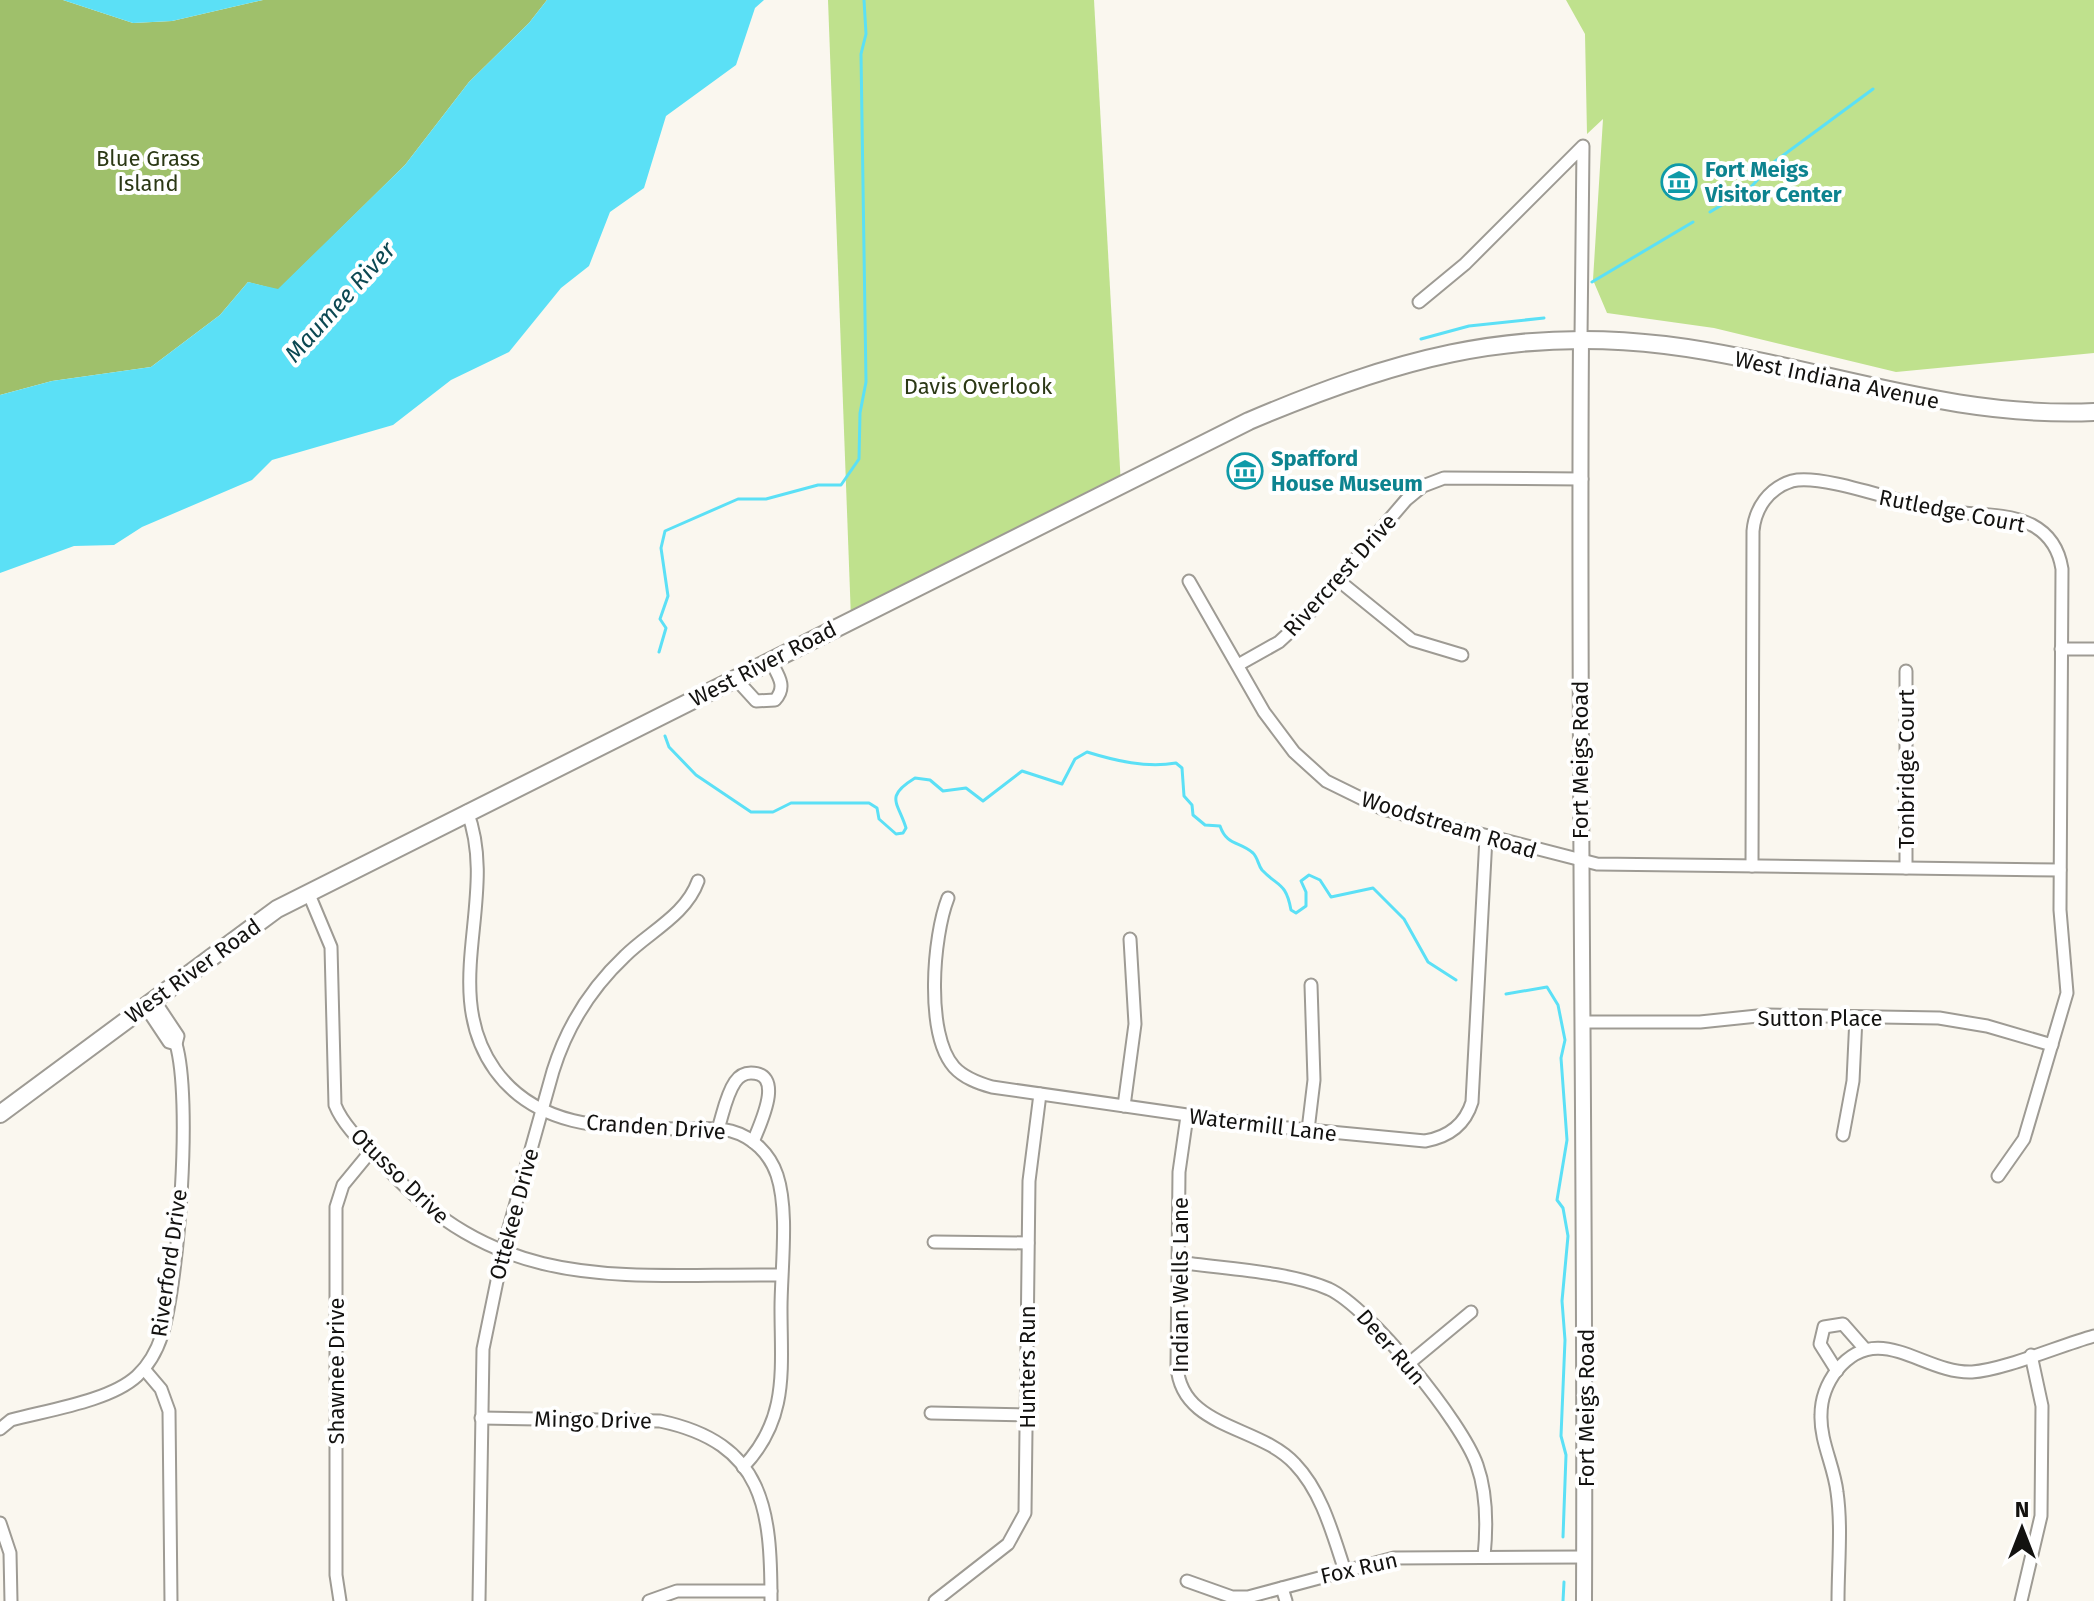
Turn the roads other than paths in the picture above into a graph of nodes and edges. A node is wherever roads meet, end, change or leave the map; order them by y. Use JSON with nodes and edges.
{"nodes":[{"id":1,"x":1419,"y":302,"type":"dead end"},
{"id":2,"x":1581,"y":339,"type":"junction"},
{"id":3,"x":2094,"y":412,"type":"edge"},
{"id":4,"x":1582,"y":479,"type":"junction"},
{"id":5,"x":1338,"y":580,"type":"junction"},
{"id":6,"x":1189,"y":581,"type":"dead end"},
{"id":7,"x":2061,"y":649,"type":"junction"},
{"id":8,"x":2094,"y":649,"type":"edge"},
{"id":9,"x":1462,"y":655,"type":"dead end"},
{"id":10,"x":770,"y":660,"type":"junction"},
{"id":11,"x":1238,"y":665,"type":"junction"},
{"id":12,"x":1906,"y":671,"type":"dead end"},
{"id":13,"x":735,"y":678,"type":"junction"},
{"id":14,"x":467,"y":811,"type":"junction"},
{"id":15,"x":1486,"y":837,"type":"junction"},
{"id":16,"x":1580,"y":863,"type":"junction"},
{"id":17,"x":1752,"y":866,"type":"junction"},
{"id":18,"x":1906,"y":868,"type":"junction"},
{"id":19,"x":2060,"y":870,"type":"junction"},
{"id":20,"x":698,"y":881,"type":"dead end"},
{"id":21,"x":308,"y":892,"type":"junction"},
{"id":22,"x":948,"y":898,"type":"dead end"},
{"id":23,"x":1130,"y":939,"type":"dead end"},
{"id":24,"x":1311,"y":985,"type":"dead end"},
{"id":25,"x":149,"y":1003,"type":"junction"},
{"id":26,"x":1856,"y":1017,"type":"junction"},
{"id":27,"x":1584,"y":1022,"type":"junction"},
{"id":28,"x":2052,"y":1045,"type":"junction"},
{"id":29,"x":1040,"y":1094,"type":"junction"},
{"id":30,"x":1124,"y":1106,"type":"junction"},
{"id":31,"x":542,"y":1110,"type":"junction"},
{"id":32,"x":0,"y":1114,"type":"edge"},
{"id":33,"x":1187,"y":1116,"type":"junction"},
{"id":34,"x":718,"y":1129,"type":"junction"},
{"id":35,"x":1308,"y":1130,"type":"junction"},
{"id":36,"x":1843,"y":1135,"type":"dead end"},
{"id":37,"x":753,"y":1142,"type":"junction"},
{"id":38,"x":371,"y":1151,"type":"junction"},
{"id":39,"x":1998,"y":1176,"type":"dead end"},
{"id":40,"x":934,"y":1242,"type":"dead end"},
{"id":41,"x":1028,"y":1243,"type":"junction"},
{"id":42,"x":503,"y":1253,"type":"junction"},
{"id":43,"x":1178,"y":1262,"type":"junction"},
{"id":44,"x":781,"y":1275,"type":"junction"},
{"id":45,"x":1471,"y":1312,"type":"dead end"},
{"id":46,"x":2094,"y":1336,"type":"edge"},
{"id":47,"x":1865,"y":1349,"type":"junction"},
{"id":48,"x":2031,"y":1355,"type":"junction"},
{"id":49,"x":1407,"y":1365,"type":"junction"},
{"id":50,"x":144,"y":1369,"type":"junction"},
{"id":51,"x":1837,"y":1371,"type":"junction"},
{"id":52,"x":931,"y":1413,"type":"dead end"},
{"id":53,"x":1027,"y":1415,"type":"junction"},
{"id":54,"x":481,"y":1418,"type":"junction"},
{"id":55,"x":0,"y":1429,"type":"edge"},
{"id":56,"x":743,"y":1467,"type":"junction"},
{"id":57,"x":0,"y":1523,"type":"edge"},
{"id":58,"x":1484,"y":1557,"type":"junction"},
{"id":59,"x":1584,"y":1557,"type":"junction"},
{"id":60,"x":1345,"y":1571,"type":"junction"},
{"id":61,"x":1187,"y":1581,"type":"dead end"},
{"id":62,"x":1282,"y":1588,"type":"junction"},
{"id":63,"x":771,"y":1596,"type":"edge"},
{"id":64,"x":11,"y":1601,"type":"edge"},
{"id":65,"x":171,"y":1601,"type":"edge"},
{"id":66,"x":340,"y":1601,"type":"edge"},
{"id":67,"x":479,"y":1601,"type":"edge"},
{"id":68,"x":649,"y":1601,"type":"edge"},
{"id":69,"x":935,"y":1601,"type":"edge"},
{"id":70,"x":1286,"y":1601,"type":"edge"},
{"id":71,"x":1584,"y":1601,"type":"edge"},
{"id":72,"x":1838,"y":1601,"type":"edge"},
{"id":73,"x":2021,"y":1601,"type":"edge"}],
"edges":[{"from":1,"to":2,"type":"street","name":"Fort Meigs Road"},
{"from":2,"to":3,"type":"main road","name":"West Indiana Avenue"},
{"from":2,"to":4,"type":"street","name":"Fort Meigs Road"},
{"from":2,"to":10,"type":"main road","name":"West River Road"},
{"from":4,"to":5,"type":"street","name":"Rivercrest Drive"},
{"from":4,"to":16,"type":"street","name":"Fort Meigs Road"},
{"from":5,"to":9,"type":"street"},
{"from":5,"to":11,"type":"street","name":"Rivercrest Drive"},
{"from":6,"to":11,"type":"street","name":"Woodstream Road"},
{"from":7,"to":8,"type":"street"},
{"from":7,"to":17,"type":"street","name":"Rutledge Court"},
{"from":7,"to":19,"type":"street","name":"Rutledge Court"},
{"from":10,"to":13,"type":"main road","name":"West River Road"},
{"from":10,"to":13,"type":"street"},
{"from":11,"to":15,"type":"street","name":"Woodstream Road"},
{"from":12,"to":18,"type":"street","name":"Tonbridge Court"},
{"from":13,"to":14,"type":"main road","name":"West River Road"},
{"from":14,"to":21,"type":"main road","name":"West River Road"},
{"from":14,"to":31,"type":"street","name":"Cranden Drive"},
{"from":15,"to":16,"type":"street","name":"Woodstream Road"},
{"from":15,"to":35,"type":"street","name":"Watermill Lane"},
{"from":16,"to":17,"type":"street","name":"Woodstream Road"},
{"from":16,"to":27,"type":"street","name":"Fort Meigs Road"},
{"from":17,"to":18,"type":"street","name":"Woodstream Road"},
{"from":18,"to":19,"type":"street","name":"Woodstream Road"},
{"from":19,"to":28,"type":"street","name":"Rutledge Court"},
{"from":20,"to":31,"type":"street","name":"Ottekee Drive"},
{"from":21,"to":25,"type":"main road","name":"West River Road"},
{"from":21,"to":38,"type":"street","name":"Otusso Drive"},
{"from":22,"to":29,"type":"street","name":"Watermill Lane"},
{"from":23,"to":30,"type":"street"},
{"from":24,"to":35,"type":"street"},
{"from":25,"to":32,"type":"main road","name":"West River Road"},
{"from":25,"to":50,"type":"street","name":"Riverford Drive"},
{"from":26,"to":27,"type":"street","name":"Sutton Place"},
{"from":26,"to":28,"type":"street","name":"Sutton Place"},
{"from":26,"to":36,"type":"street"},
{"from":27,"to":59,"type":"street","name":"Fort Meigs Road"},
{"from":28,"to":39,"type":"street","name":"Rutledge Court"},
{"from":29,"to":30,"type":"street","name":"Watermill Lane"},
{"from":29,"to":41,"type":"street","name":"Hunters Run"},
{"from":30,"to":33,"type":"street","name":"Watermill Lane"},
{"from":31,"to":34,"type":"street","name":"Cranden Drive"},
{"from":31,"to":42,"type":"street","name":"Ottekee Drive"},
{"from":33,"to":35,"type":"street","name":"Watermill Lane"},
{"from":33,"to":43,"type":"street","name":"Indian Wells Lane"},
{"from":34,"to":37,"type":"street","name":"Cranden Drive"},
{"from":34,"to":37,"type":"street"},
{"from":37,"to":44,"type":"street","name":"Cranden Drive"},
{"from":38,"to":42,"type":"street","name":"Otusso Drive"},
{"from":38,"to":66,"type":"street","name":"Shawnee Drive"},
{"from":40,"to":41,"type":"street"},
{"from":41,"to":53,"type":"street","name":"Hunters Run"},
{"from":42,"to":44,"type":"street","name":"Otusso Drive"},
{"from":42,"to":54,"type":"street","name":"Ottekee Drive"},
{"from":43,"to":49,"type":"street","name":"Deer Run"},
{"from":43,"to":60,"type":"street","name":"Indian Wells Lane"},
{"from":44,"to":56,"type":"street","name":"Cranden Drive"},
{"from":45,"to":49,"type":"street"},
{"from":46,"to":48,"type":"street"},
{"from":47,"to":48,"type":"street"},
{"from":47,"to":51,"type":"street"},
{"from":47,"to":51,"type":"street"},
{"from":48,"to":73,"type":"street"},
{"from":49,"to":58,"type":"street","name":"Deer Run"},
{"from":50,"to":55,"type":"street","name":"Riverford Drive"},
{"from":50,"to":65,"type":"street"},
{"from":51,"to":72,"type":"street"},
{"from":52,"to":53,"type":"street"},
{"from":53,"to":69,"type":"street","name":"Hunters Run"},
{"from":54,"to":56,"type":"street","name":"Mingo Drive"},
{"from":54,"to":67,"type":"street","name":"Ottekee Drive"},
{"from":56,"to":63,"type":"street","name":"Mingo Drive"},
{"from":57,"to":64,"type":"street"},
{"from":58,"to":59,"type":"street","name":"Fox Run"},
{"from":58,"to":60,"type":"street","name":"Fox Run"},
{"from":59,"to":71,"type":"street","name":"Fort Meigs Road"},
{"from":60,"to":62,"type":"street","name":"Fox Run"},
{"from":61,"to":62,"type":"street","name":"Fox Run"},
{"from":62,"to":70,"type":"street"},
{"from":63,"to":68,"type":"street"}]}
